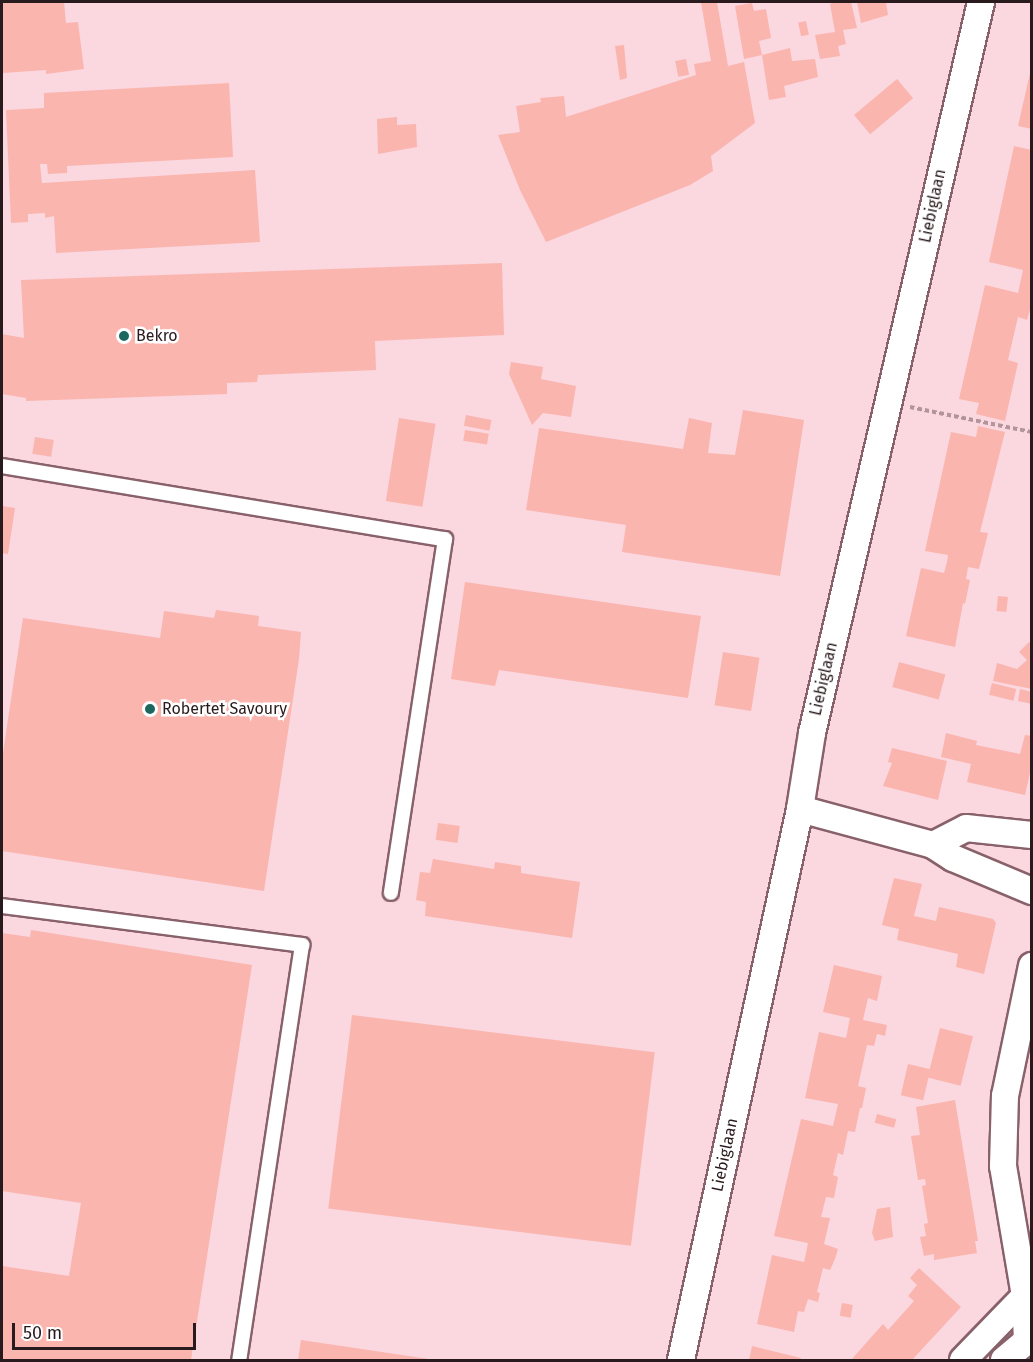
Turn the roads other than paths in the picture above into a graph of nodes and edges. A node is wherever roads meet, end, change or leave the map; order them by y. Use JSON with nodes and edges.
{"nodes":[{"id":1,"x":981,"y":2,"type":"edge"},
{"id":2,"x":2,"y":466,"type":"edge"},
{"id":3,"x":800,"y":809,"type":"junction"},
{"id":4,"x":1032,"y":835,"type":"edge"},
{"id":5,"x":933,"y":845,"type":"junction"},
{"id":6,"x":1032,"y":891,"type":"edge"},
{"id":7,"x":391,"y":893,"type":"dead end"},
{"id":8,"x":2,"y":906,"type":"edge"},
{"id":9,"x":1032,"y":966,"type":"edge"},
{"id":10,"x":1025,"y":1296,"type":"junction"},
{"id":11,"x":239,"y":1360,"type":"edge"},
{"id":12,"x":681,"y":1360,"type":"edge"},
{"id":13,"x":963,"y":1360,"type":"edge"},
{"id":14,"x":1004,"y":1360,"type":"edge"}],
"edges":[{"from":1,"to":3,"type":"street","name":"Liebiglaan"},
{"from":2,"to":7,"type":"lane"},
{"from":3,"to":5,"type":"street"},
{"from":3,"to":12,"type":"street","name":"Liebiglaan"},
{"from":4,"to":5,"type":"street"},
{"from":5,"to":6,"type":"street"},
{"from":8,"to":11,"type":"lane"},
{"from":9,"to":10,"type":"street"},
{"from":10,"to":13,"type":"street"},
{"from":10,"to":14,"type":"street"}]}
